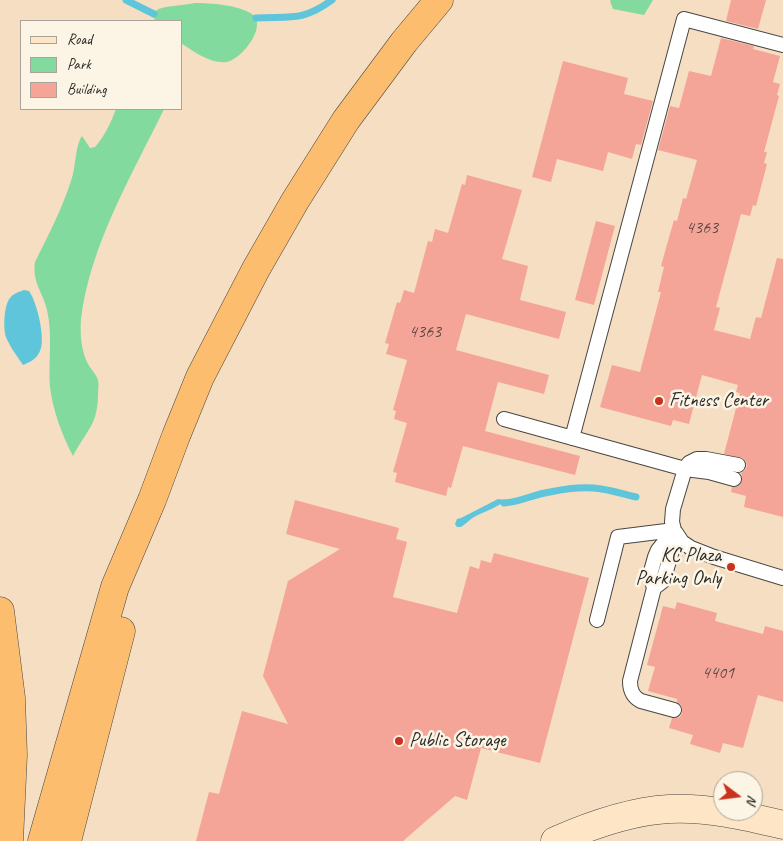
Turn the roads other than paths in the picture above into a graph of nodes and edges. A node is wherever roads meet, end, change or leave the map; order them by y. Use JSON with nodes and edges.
{"nodes":[{"id":1,"x":439,"y":0,"type":"edge"},
{"id":2,"x":783,"y":46,"type":"edge"},
{"id":3,"x":504,"y":419,"type":"dead end"},
{"id":4,"x":572,"y":438,"type":"junction"},
{"id":5,"x":685,"y":469,"type":"junction"},
{"id":6,"x":736,"y":472,"type":"dead end"},
{"id":7,"x":152,"y":500,"type":"junction"},
{"id":8,"x":676,"y":534,"type":"junction"},
{"id":9,"x":783,"y":578,"type":"edge"},
{"id":10,"x":0,"y":611,"type":"edge"},
{"id":11,"x":596,"y":620,"type":"dead end"},
{"id":12,"x":674,"y":710,"type":"dead end"},
{"id":13,"x":783,"y":825,"type":"edge"},
{"id":14,"x":9,"y":841,"type":"edge"},
{"id":15,"x":42,"y":841,"type":"edge"},
{"id":16,"x":67,"y":841,"type":"edge"},
{"id":17,"x":555,"y":841,"type":"edge"}],
"edges":[{"from":1,"to":7,"type":"highway"},
{"from":2,"to":4,"type":"lane"},
{"from":3,"to":4,"type":"lane"},
{"from":4,"to":5,"type":"lane"},
{"from":5,"to":6,"type":"lane"},
{"from":5,"to":8,"type":"lane"},
{"from":7,"to":15,"type":"highway"},
{"from":7,"to":16,"type":"highway"},
{"from":8,"to":9,"type":"lane"},
{"from":8,"to":11,"type":"lane"},
{"from":8,"to":12,"type":"lane"},
{"from":10,"to":14,"type":"highway"},
{"from":13,"to":17,"type":"street"}]}
